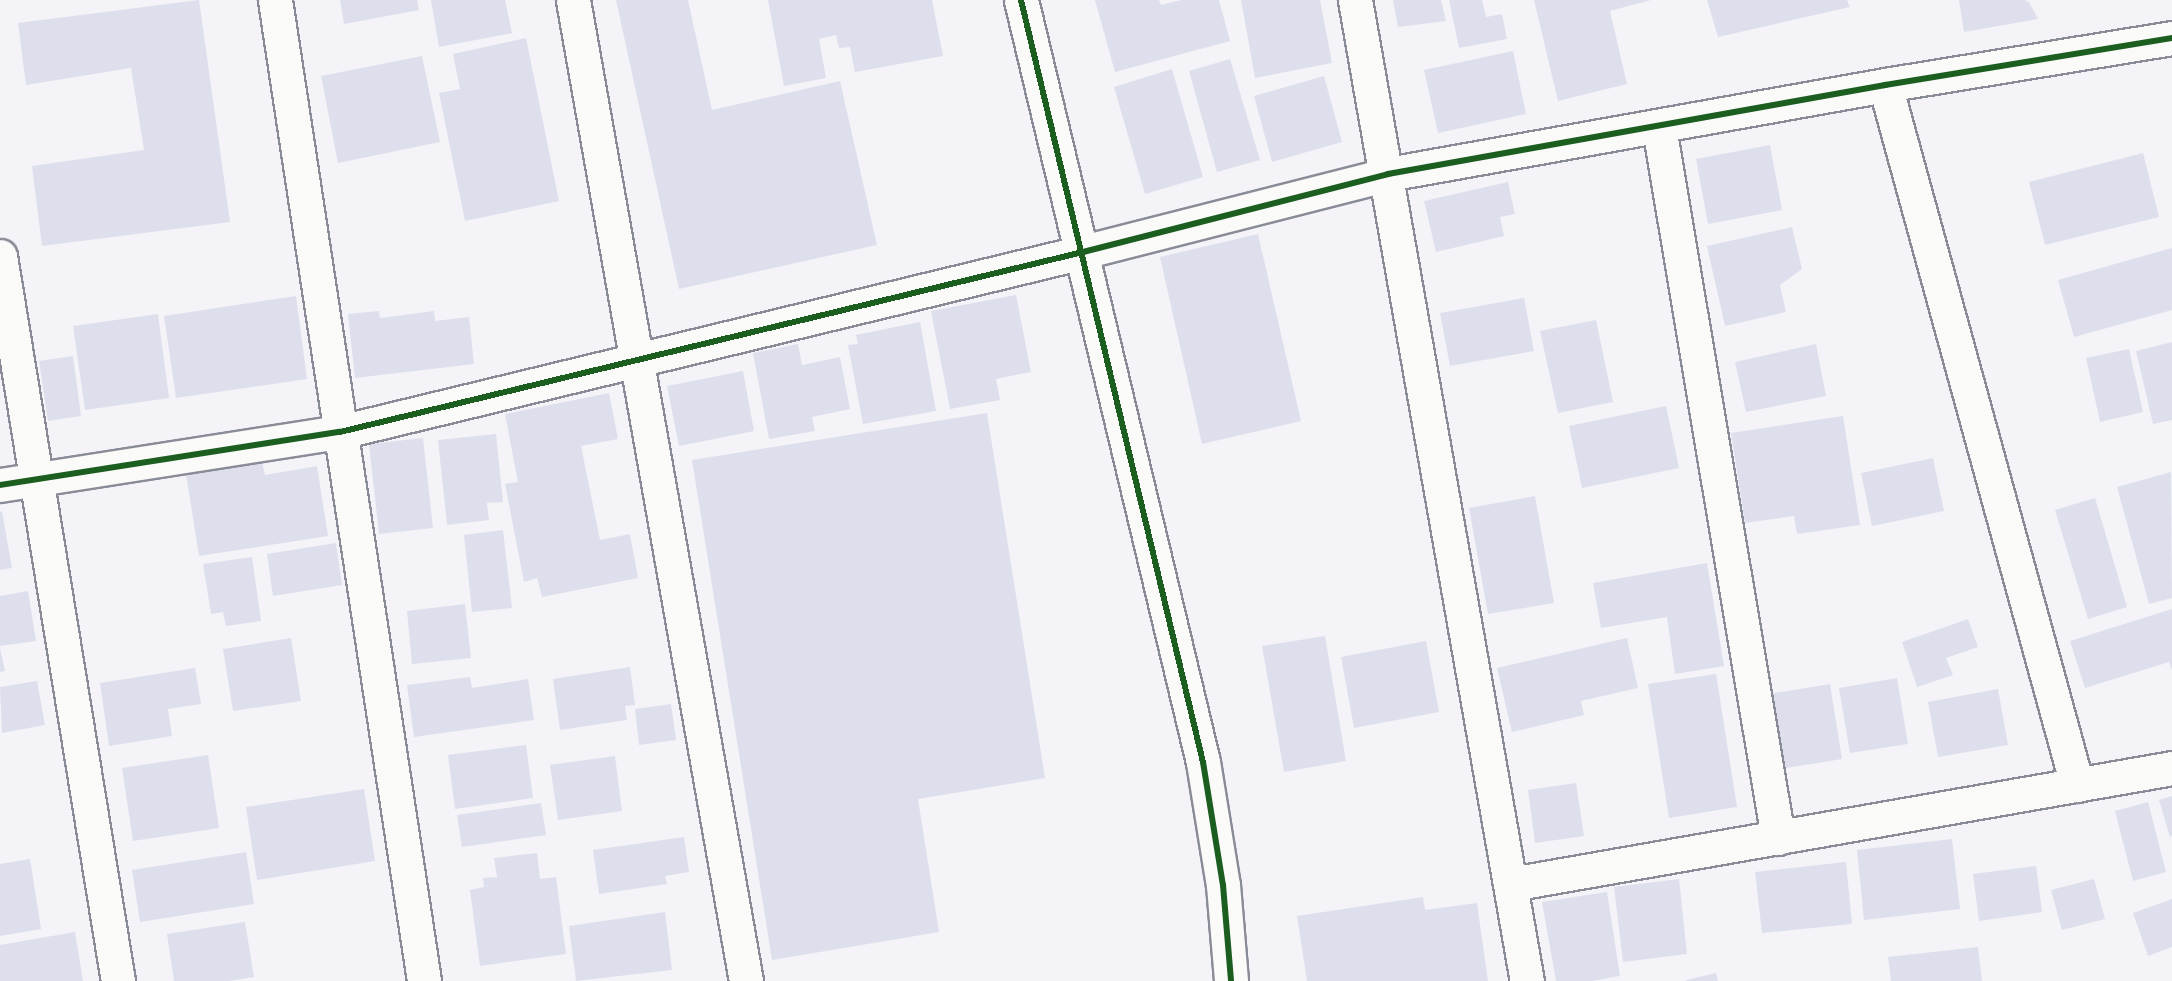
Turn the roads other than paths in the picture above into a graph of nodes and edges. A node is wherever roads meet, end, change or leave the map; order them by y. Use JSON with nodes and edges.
{"nodes":[{"id":1,"x":275,"y":0,"type":"edge"},
{"id":2,"x":573,"y":0,"type":"edge"},
{"id":3,"x":1021,"y":0,"type":"edge"},
{"id":4,"x":1355,"y":0,"type":"edge"},
{"id":5,"x":2172,"y":38,"type":"edge"},
{"id":6,"x":1885,"y":86,"type":"junction"},
{"id":7,"x":1659,"y":127,"type":"junction"},
{"id":8,"x":1388,"y":174,"type":"junction"},
{"id":9,"x":1083,"y":252,"type":"junction"},
{"id":10,"x":0,"y":256,"type":"edge"},
{"id":11,"x":637,"y":360,"type":"junction"},
{"id":12,"x":340,"y":432,"type":"junction"},
{"id":13,"x":37,"y":480,"type":"junction"},
{"id":14,"x":0,"y":486,"type":"edge"},
{"id":15,"x":2172,"y":768,"type":"edge"},
{"id":16,"x":2077,"y":785,"type":"junction"},
{"id":17,"x":1778,"y":838,"type":"junction"},
{"id":18,"x":1511,"y":884,"type":"junction"},
{"id":19,"x":118,"y":981,"type":"edge"},
{"id":20,"x":424,"y":981,"type":"edge"},
{"id":21,"x":746,"y":981,"type":"edge"},
{"id":22,"x":1231,"y":981,"type":"edge"},
{"id":23,"x":1527,"y":981,"type":"edge"}],
"edges":[{"from":1,"to":12,"type":"street"},
{"from":2,"to":11,"type":"street"},
{"from":3,"to":9,"type":"street"},
{"from":4,"to":8,"type":"street"},
{"from":5,"to":6,"type":"street"},
{"from":6,"to":7,"type":"street"},
{"from":6,"to":16,"type":"street"},
{"from":7,"to":8,"type":"street"},
{"from":7,"to":17,"type":"street"},
{"from":8,"to":9,"type":"street"},
{"from":8,"to":18,"type":"street"},
{"from":9,"to":11,"type":"street"},
{"from":9,"to":22,"type":"street"},
{"from":10,"to":13,"type":"street"},
{"from":11,"to":12,"type":"street"},
{"from":11,"to":21,"type":"street"},
{"from":12,"to":13,"type":"street"},
{"from":12,"to":20,"type":"street"},
{"from":13,"to":14,"type":"street"},
{"from":13,"to":19,"type":"street"},
{"from":15,"to":16,"type":"street"},
{"from":16,"to":17,"type":"street"},
{"from":17,"to":18,"type":"street"},
{"from":18,"to":23,"type":"street"}]}
